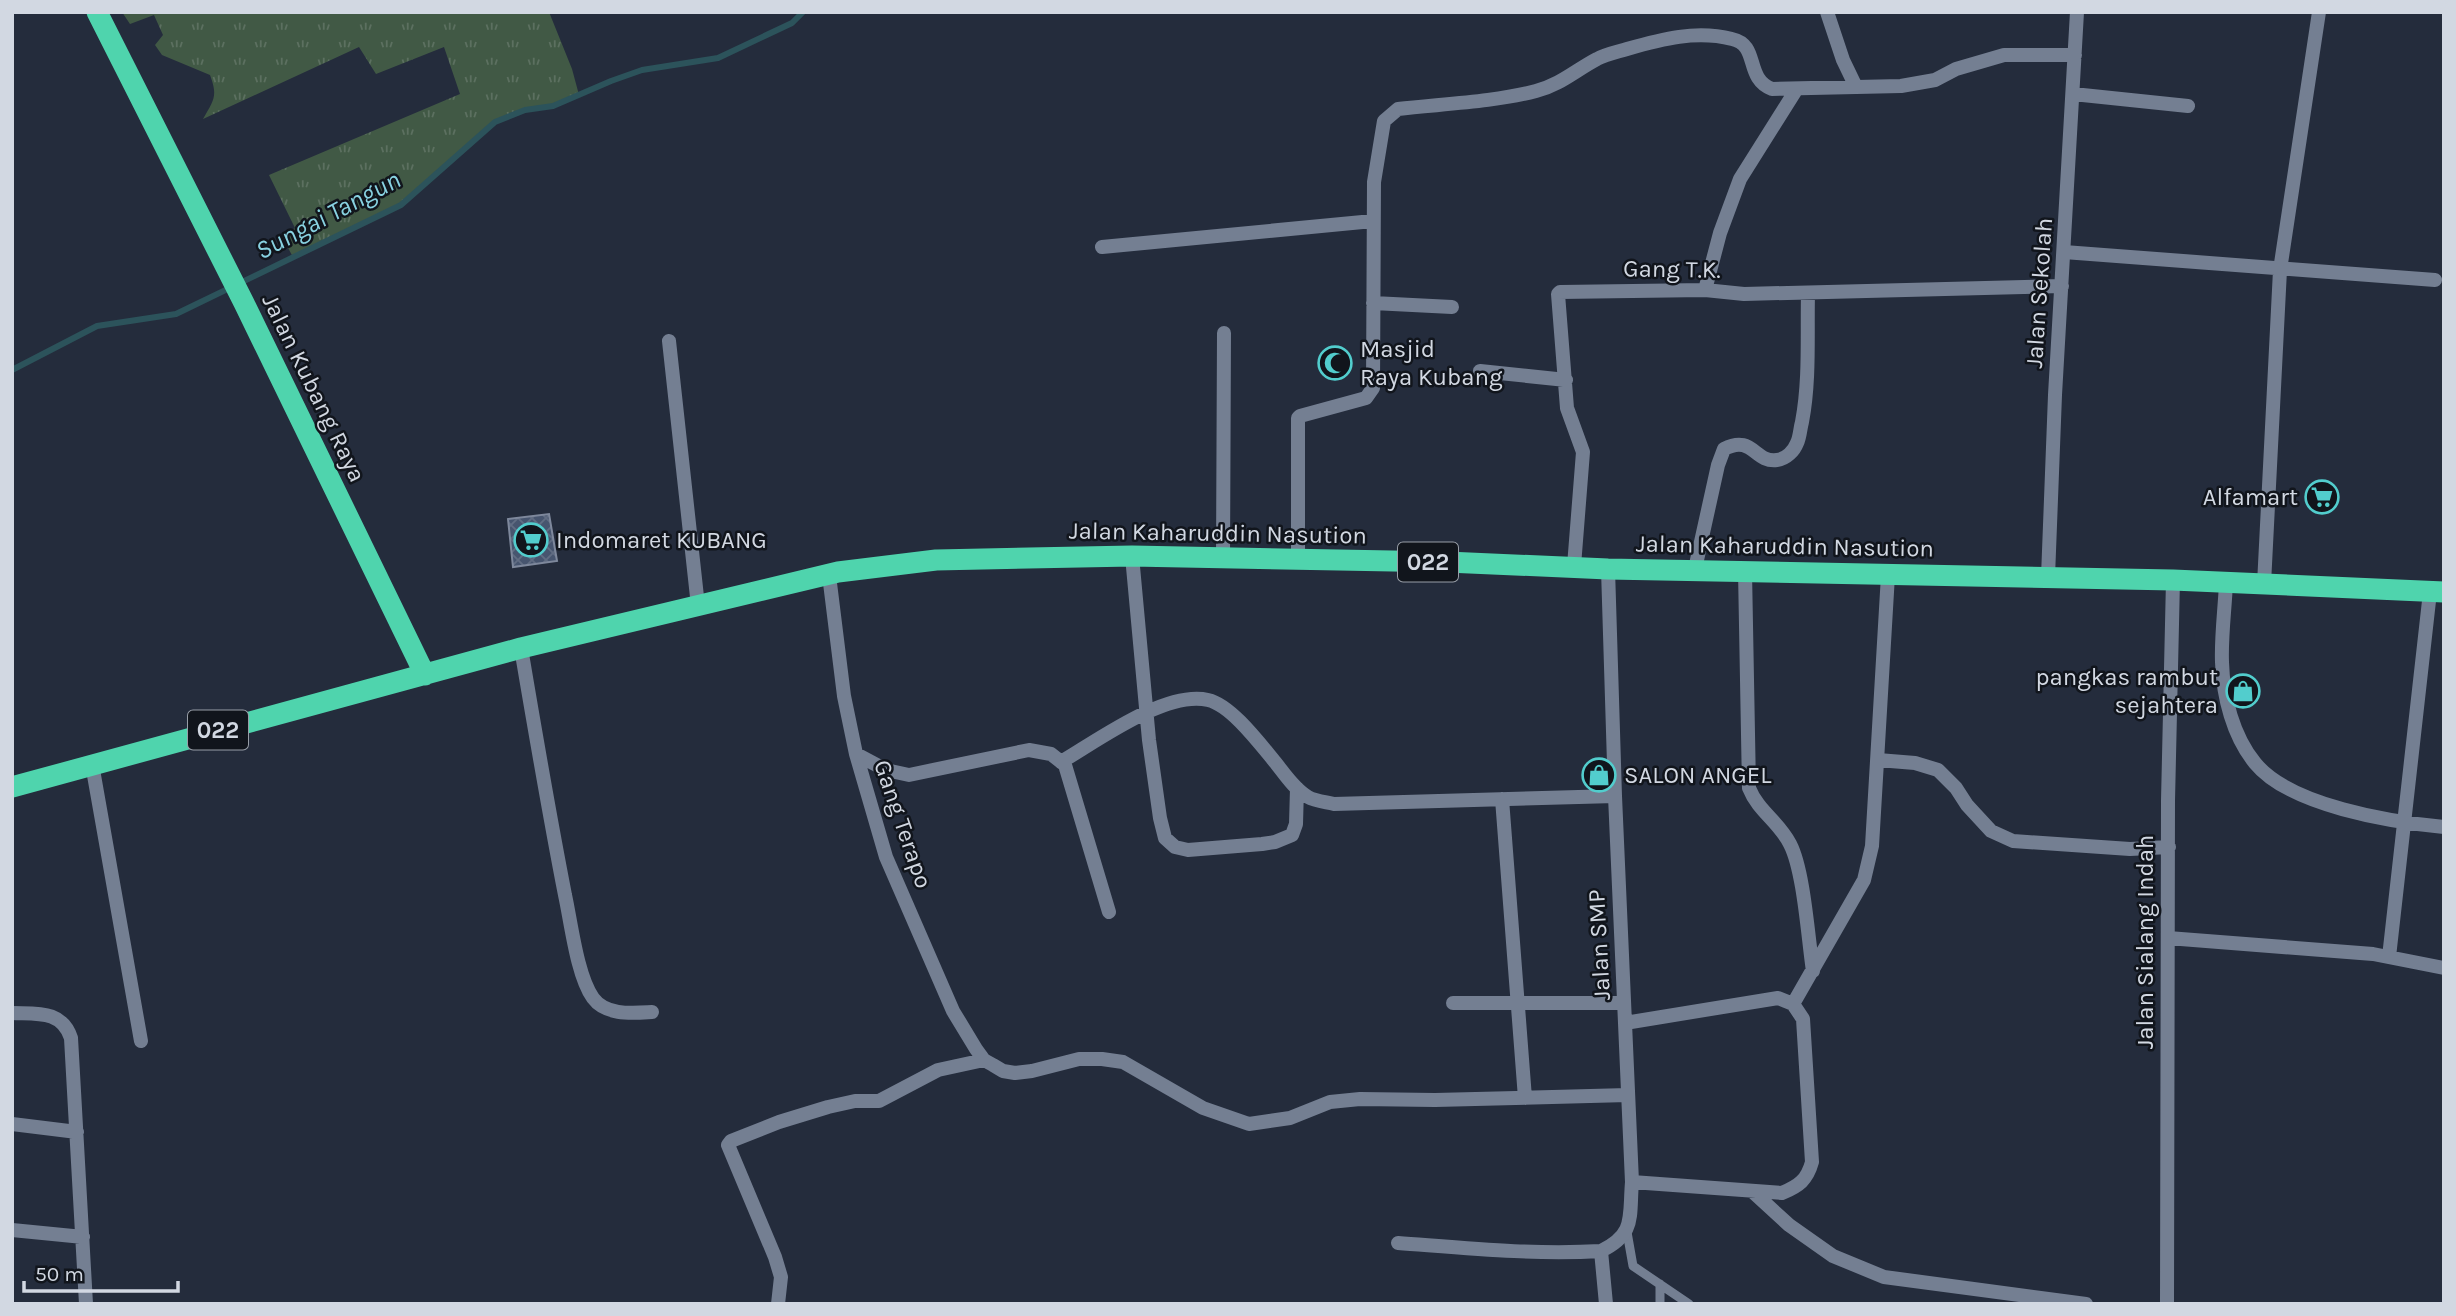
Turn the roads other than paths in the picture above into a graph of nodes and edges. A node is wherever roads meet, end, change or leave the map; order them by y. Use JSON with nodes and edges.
{"nodes":[{"id":1,"x":97,"y":12,"type":"edge"},
{"id":2,"x":1827,"y":12,"type":"edge"},
{"id":3,"x":2077,"y":12,"type":"edge"},
{"id":4,"x":2319,"y":12,"type":"edge"},
{"id":5,"x":2075,"y":55,"type":"junction"},
{"id":6,"x":1856,"y":87,"type":"junction"},
{"id":7,"x":1796,"y":90,"type":"junction"},
{"id":8,"x":2073,"y":94,"type":"junction"},
{"id":9,"x":2188,"y":106,"type":"dead end"},
{"id":10,"x":1373,"y":221,"type":"junction"},
{"id":11,"x":1102,"y":247,"type":"dead end"},
{"id":12,"x":2064,"y":252,"type":"junction"},
{"id":13,"x":2280,"y":270,"type":"junction"},
{"id":14,"x":2435,"y":280,"type":"dead end"},
{"id":15,"x":2062,"y":286,"type":"junction"},
{"id":16,"x":1706,"y":290,"type":"junction"},
{"id":17,"x":1808,"y":293,"type":"junction"},
{"id":18,"x":1373,"y":303,"type":"junction"},
{"id":19,"x":1452,"y":307,"type":"dead end"},
{"id":20,"x":1224,"y":333,"type":"dead end"},
{"id":21,"x":669,"y":341,"type":"dead end"},
{"id":22,"x":1480,"y":371,"type":"dead end"},
{"id":23,"x":1566,"y":380,"type":"junction"},
{"id":24,"x":1132,"y":556,"type":"junction"},
{"id":25,"x":1223,"y":559,"type":"junction"},
{"id":26,"x":1298,"y":561,"type":"junction"},
{"id":27,"x":1574,"y":566,"type":"junction"},
{"id":28,"x":1608,"y":569,"type":"junction"},
{"id":29,"x":1695,"y":569,"type":"junction"},
{"id":30,"x":1745,"y":571,"type":"junction"},
{"id":31,"x":829,"y":575,"type":"junction"},
{"id":32,"x":1888,"y":575,"type":"junction"},
{"id":33,"x":2048,"y":577,"type":"junction"},
{"id":34,"x":2173,"y":580,"type":"junction"},
{"id":35,"x":2226,"y":582,"type":"junction"},
{"id":36,"x":2264,"y":583,"type":"junction"},
{"id":37,"x":2437,"y":592,"type":"edge"},
{"id":38,"x":698,"y":606,"type":"junction"},
{"id":39,"x":521,"y":648,"type":"junction"},
{"id":40,"x":425,"y":675,"type":"junction"},
{"id":41,"x":1146,"y":712,"type":"junction"},
{"id":42,"x":856,"y":754,"type":"junction"},
{"id":43,"x":1878,"y":760,"type":"junction"},
{"id":44,"x":1061,"y":762,"type":"junction"},
{"id":45,"x":92,"y":764,"type":"junction"},
{"id":46,"x":12,"y":787,"type":"edge"},
{"id":47,"x":1297,"y":788,"type":"junction"},
{"id":48,"x":1615,"y":796,"type":"junction"},
{"id":49,"x":1502,"y":799,"type":"junction"},
{"id":50,"x":2404,"y":823,"type":"junction"},
{"id":51,"x":2444,"y":827,"type":"edge"},
{"id":52,"x":2169,"y":847,"type":"junction"},
{"id":53,"x":1109,"y":912,"type":"dead end"},
{"id":54,"x":2168,"y":938,"type":"junction"},
{"id":55,"x":2389,"y":957,"type":"junction"},
{"id":56,"x":2444,"y":968,"type":"edge"},
{"id":57,"x":1813,"y":971,"type":"junction"},
{"id":58,"x":1454,"y":1003,"type":"dead end"},
{"id":59,"x":1624,"y":1003,"type":"junction"},
{"id":60,"x":1518,"y":1004,"type":"junction"},
{"id":61,"x":1793,"y":1004,"type":"junction"},
{"id":62,"x":652,"y":1012,"type":"dead end"},
{"id":63,"x":12,"y":1013,"type":"edge"},
{"id":64,"x":1625,"y":1023,"type":"junction"},
{"id":65,"x":141,"y":1041,"type":"dead end"},
{"id":66,"x":989,"y":1063,"type":"junction"},
{"id":67,"x":1628,"y":1095,"type":"junction"},
{"id":68,"x":1525,"y":1098,"type":"junction"},
{"id":69,"x":12,"y":1124,"type":"edge"},
{"id":70,"x":77,"y":1132,"type":"junction"},
{"id":71,"x":1632,"y":1182,"type":"junction"},
{"id":72,"x":1752,"y":1191,"type":"junction"},
{"id":73,"x":12,"y":1230,"type":"edge"},
{"id":74,"x":1627,"y":1232,"type":"junction"},
{"id":75,"x":83,"y":1237,"type":"junction"},
{"id":76,"x":1398,"y":1243,"type":"dead end"},
{"id":77,"x":1601,"y":1251,"type":"junction"},
{"id":78,"x":1660,"y":1284,"type":"junction"},
{"id":79,"x":86,"y":1304,"type":"edge"},
{"id":80,"x":778,"y":1304,"type":"edge"},
{"id":81,"x":1606,"y":1304,"type":"edge"},
{"id":82,"x":1660,"y":1304,"type":"edge"},
{"id":83,"x":1689,"y":1304,"type":"edge"},
{"id":84,"x":2086,"y":1304,"type":"edge"},
{"id":85,"x":2166,"y":1304,"type":"edge"}],
"edges":[{"from":1,"to":40,"type":"highway","name":"Jalan Kubang Raya"},
{"from":2,"to":6,"type":"street"},
{"from":3,"to":5,"type":"street","name":"Jalan Sekolah"},
{"from":4,"to":13,"type":"street"},
{"from":5,"to":6,"type":"street"},
{"from":5,"to":8,"type":"street","name":"Jalan Sekolah"},
{"from":6,"to":7,"type":"street"},
{"from":7,"to":10,"type":"street"},
{"from":7,"to":16,"type":"street"},
{"from":8,"to":9,"type":"street"},
{"from":8,"to":12,"type":"street","name":"Jalan Sekolah"},
{"from":10,"to":11,"type":"street"},
{"from":10,"to":18,"type":"street"},
{"from":12,"to":13,"type":"street"},
{"from":12,"to":15,"type":"street","name":"Jalan Sekolah"},
{"from":13,"to":14,"type":"street"},
{"from":13,"to":36,"type":"street"},
{"from":15,"to":17,"type":"street","name":"Gang T.K."},
{"from":15,"to":33,"type":"street","name":"Jalan Sekolah"},
{"from":16,"to":17,"type":"street","name":"Gang T.K."},
{"from":16,"to":23,"type":"street","name":"Gang T.K."},
{"from":17,"to":29,"type":"street"},
{"from":18,"to":19,"type":"street"},
{"from":18,"to":26,"type":"street"},
{"from":20,"to":25,"type":"street"},
{"from":21,"to":38,"type":"street"},
{"from":22,"to":23,"type":"street"},
{"from":23,"to":27,"type":"street","name":"Gang T.K."},
{"from":24,"to":25,"type":"highway","name":"Jalan Kaharuddin Nasution","number":"022"},
{"from":24,"to":31,"type":"highway","name":"Jalan Kaharuddin Nasution","number":"022"},
{"from":24,"to":41,"type":"street"},
{"from":25,"to":26,"type":"highway","name":"Jalan Kaharuddin Nasution","number":"022"},
{"from":26,"to":27,"type":"highway","name":"Jalan Kaharuddin Nasution","number":"022"},
{"from":27,"to":28,"type":"highway","name":"Jalan Kaharuddin Nasution","number":"022"},
{"from":28,"to":29,"type":"highway","name":"Jalan Kaharuddin Nasution","number":"022"},
{"from":28,"to":48,"type":"street","name":"Jalan SMP"},
{"from":29,"to":30,"type":"highway","name":"Jalan Kaharuddin Nasution","number":"022"},
{"from":30,"to":32,"type":"highway","name":"Jalan Kaharuddin Nasution","number":"022"},
{"from":30,"to":57,"type":"street"},
{"from":31,"to":38,"type":"highway","name":"Jalan Kaharuddin Nasution","number":"022"},
{"from":31,"to":42,"type":"street","name":"Gang Terapo"},
{"from":32,"to":33,"type":"highway","name":"Jalan Kaharuddin Nasution","number":"022"},
{"from":32,"to":43,"type":"street"},
{"from":33,"to":34,"type":"highway","name":"Jalan Kaharuddin Nasution","number":"022"},
{"from":34,"to":35,"type":"highway","name":"Jalan Kaharuddin Nasution","number":"022"},
{"from":34,"to":52,"type":"street","name":"Jalan Sialang Indah"},
{"from":35,"to":36,"type":"highway","name":"Jalan Kaharuddin Nasution","number":"022"},
{"from":35,"to":50,"type":"street"},
{"from":36,"to":37,"type":"highway","name":"Jalan Kaharuddin Nasution","number":"022"},
{"from":37,"to":50,"type":"street"},
{"from":38,"to":39,"type":"highway","name":"Jalan Kaharuddin Nasution","number":"022"},
{"from":39,"to":40,"type":"highway","name":"Jalan Kaharuddin Nasution","number":"022"},
{"from":39,"to":62,"type":"street"},
{"from":40,"to":45,"type":"highway","number":"022"},
{"from":41,"to":44,"type":"street"},
{"from":41,"to":47,"type":"street"},
{"from":41,"to":47,"type":"street"},
{"from":42,"to":44,"type":"street"},
{"from":42,"to":66,"type":"street","name":"Gang Terapo"},
{"from":43,"to":52,"type":"street"},
{"from":43,"to":57,"type":"street"},
{"from":44,"to":53,"type":"street"},
{"from":45,"to":46,"type":"highway","number":"022"},
{"from":45,"to":65,"type":"street"},
{"from":47,"to":49,"type":"street"},
{"from":48,"to":49,"type":"street"},
{"from":48,"to":59,"type":"street","name":"Jalan SMP"},
{"from":49,"to":60,"type":"street"},
{"from":50,"to":51,"type":"street"},
{"from":50,"to":55,"type":"street"},
{"from":52,"to":54,"type":"street","name":"Jalan Sialang Indah"},
{"from":54,"to":55,"type":"street"},
{"from":54,"to":85,"type":"street","name":"Jalan Sialang Indah"},
{"from":55,"to":56,"type":"street"},
{"from":57,"to":61,"type":"street"},
{"from":58,"to":60,"type":"street"},
{"from":59,"to":60,"type":"street"},
{"from":59,"to":64,"type":"street","name":"Jalan SMP"},
{"from":60,"to":68,"type":"street"},
{"from":61,"to":64,"type":"street"},
{"from":61,"to":72,"type":"street"},
{"from":63,"to":70,"type":"street"},
{"from":64,"to":67,"type":"street","name":"Jalan SMP"},
{"from":66,"to":68,"type":"street"},
{"from":66,"to":80,"type":"street"},
{"from":67,"to":68,"type":"street"},
{"from":67,"to":71,"type":"street","name":"Jalan SMP"},
{"from":69,"to":70,"type":"street"},
{"from":70,"to":75,"type":"street"},
{"from":71,"to":72,"type":"street"},
{"from":71,"to":74,"type":"street","name":"Jalan SMP"},
{"from":72,"to":84,"type":"street"},
{"from":73,"to":75,"type":"street"},
{"from":74,"to":77,"type":"street"},
{"from":74,"to":78,"type":"lane"},
{"from":75,"to":79,"type":"street"},
{"from":76,"to":77,"type":"street"},
{"from":77,"to":81,"type":"street"},
{"from":78,"to":82,"type":"lane"},
{"from":78,"to":83,"type":"lane"}]}
